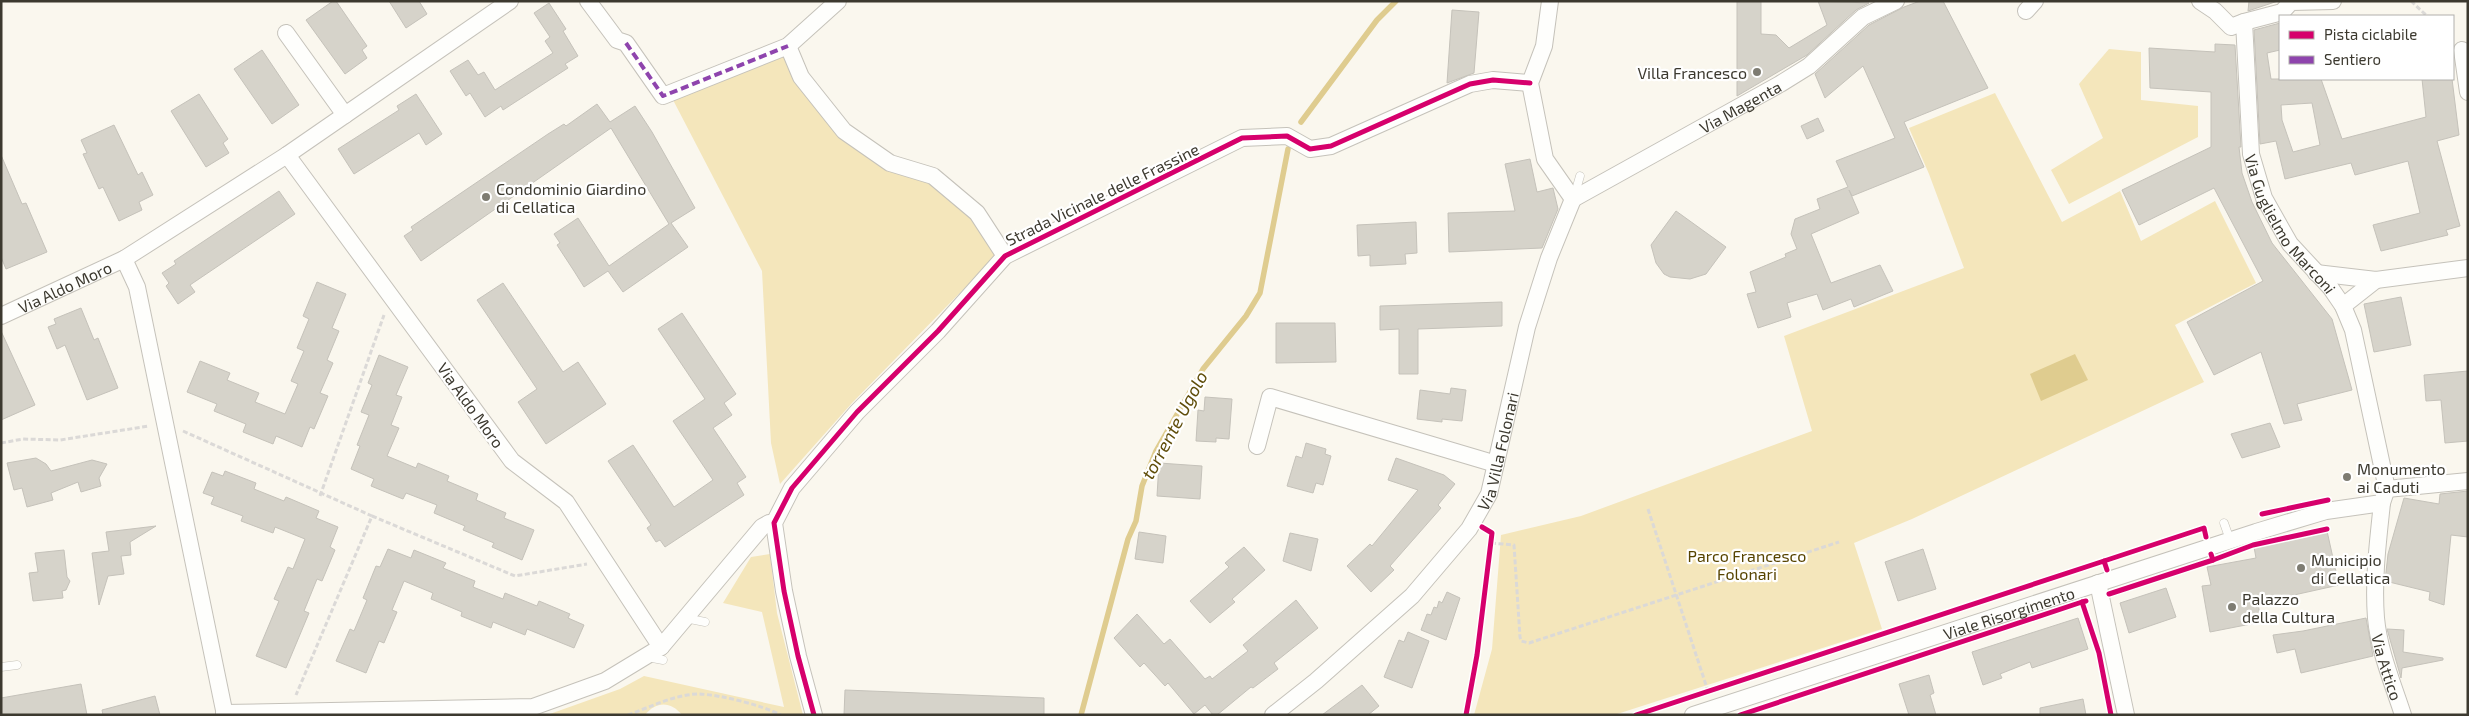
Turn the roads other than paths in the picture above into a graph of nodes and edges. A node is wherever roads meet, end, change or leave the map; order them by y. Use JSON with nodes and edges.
{"nodes":[{"id":1,"x":510,"y":1,"type":"edge"},
{"id":2,"x":588,"y":1,"type":"edge"},
{"id":3,"x":838,"y":1,"type":"edge"},
{"id":4,"x":1550,"y":1,"type":"edge"},
{"id":5,"x":1896,"y":1,"type":"edge"},
{"id":6,"x":2200,"y":1,"type":"edge"},
{"id":7,"x":2333,"y":1,"type":"edge"},
{"id":8,"x":2288,"y":5,"type":"edge"},
{"id":9,"x":2214,"y":6,"type":"edge"},
{"id":10,"x":2238,"y":25,"type":"junction"},
{"id":11,"x":286,"y":33,"type":"dead end"},
{"id":12,"x":788,"y":46,"type":"junction"},
{"id":13,"x":2462,"y":50,"type":"dead end"},
{"id":14,"x":1530,"y":83,"type":"junction"},
{"id":15,"x":2468,"y":92,"type":"edge"},
{"id":16,"x":346,"y":115,"type":"junction"},
{"id":17,"x":287,"y":155,"type":"junction"},
{"id":18,"x":1580,"y":176,"type":"dead end"},
{"id":19,"x":1574,"y":198,"type":"junction"},
{"id":20,"x":1006,"y":256,"type":"junction"},
{"id":21,"x":124,"y":259,"type":"junction"},
{"id":22,"x":2468,"y":268,"type":"edge"},
{"id":23,"x":2316,"y":272,"type":"junction"},
{"id":24,"x":2376,"y":280,"type":"junction"},
{"id":25,"x":2343,"y":306,"type":"junction"},
{"id":26,"x":2,"y":313,"type":"edge"},
{"id":27,"x":1257,"y":446,"type":"dead end"},
{"id":28,"x":1496,"y":464,"type":"junction"},
{"id":29,"x":2468,"y":481,"type":"edge"},
{"id":30,"x":2390,"y":494,"type":"junction"},
{"id":31,"x":774,"y":523,"type":"junction"},
{"id":32,"x":2224,"y":523,"type":"dead end"},
{"id":33,"x":2230,"y":540,"type":"junction"},
{"id":34,"x":2098,"y":583,"type":"junction"},
{"id":35,"x":685,"y":618,"type":"junction"},
{"id":36,"x":705,"y":622,"type":"dead end"},
{"id":37,"x":662,"y":653,"type":"junction"},
{"id":38,"x":17,"y":665,"type":"dead end"},
{"id":39,"x":1,"y":667,"type":"edge"},
{"id":40,"x":224,"y":714,"type":"edge"},
{"id":41,"x":814,"y":715,"type":"edge"},
{"id":42,"x":1273,"y":715,"type":"edge"},
{"id":43,"x":1693,"y":715,"type":"edge"},
{"id":44,"x":2126,"y":715,"type":"edge"},
{"id":45,"x":2403,"y":715,"type":"edge"}],
"edges":[{"from":1,"to":16,"type":"street","name":"Via Aldo Moro"},
{"from":2,"to":12,"type":"street"},
{"from":3,"to":12,"type":"street"},
{"from":4,"to":14,"type":"street"},
{"from":5,"to":19,"type":"street","name":"Via Magenta"},
{"from":6,"to":9,"type":"street"},
{"from":7,"to":8,"type":"street"},
{"from":8,"to":10,"type":"street"},
{"from":9,"to":10,"type":"street"},
{"from":10,"to":23,"type":"street","name":"Via Guglielmo Marconi"},
{"from":11,"to":16,"type":"street"},
{"from":12,"to":20,"type":"street"},
{"from":13,"to":15,"type":"street"},
{"from":14,"to":19,"type":"street"},
{"from":14,"to":20,"type":"street","name":"Strada Vicinale delle Frassine"},
{"from":16,"to":17,"type":"street","name":"Via Aldo Moro"},
{"from":17,"to":21,"type":"street","name":"Via Aldo Moro"},
{"from":17,"to":37,"type":"street","name":"Via Aldo Moro"},
{"from":18,"to":19,"type":"lane"},
{"from":19,"to":28,"type":"street","name":"Via Villa Folonari"},
{"from":20,"to":31,"type":"street","name":"Strada Vicinale delle Frassine"},
{"from":21,"to":26,"type":"street","name":"Via Aldo Moro"},
{"from":21,"to":40,"type":"street","name":"Via Aldo Moro"},
{"from":22,"to":24,"type":"street"},
{"from":23,"to":24,"type":"street"},
{"from":23,"to":25,"type":"street","name":"Via Guglielmo Marconi"},
{"from":24,"to":25,"type":"street"},
{"from":25,"to":30,"type":"street","name":"Via Guglielmo Marconi"},
{"from":27,"to":28,"type":"street"},
{"from":28,"to":42,"type":"street","name":"Via Villa Folonari"},
{"from":29,"to":30,"type":"street","name":"Viale Risorgimento"},
{"from":30,"to":33,"type":"street","name":"Viale Risorgimento"},
{"from":30,"to":45,"type":"street","name":"Via Attico"},
{"from":31,"to":35,"type":"street","name":"Via Aldo Moro"},
{"from":31,"to":41,"type":"street"},
{"from":32,"to":33,"type":"lane"},
{"from":33,"to":34,"type":"street","name":"Viale Risorgimento"},
{"from":34,"to":43,"type":"street","name":"Viale Risorgimento"},
{"from":34,"to":44,"type":"street"},
{"from":35,"to":36,"type":"lane"},
{"from":35,"to":37,"type":"street","name":"Via Aldo Moro"},
{"from":37,"to":40,"type":"street","name":"Via Aldo Moro"},
{"from":38,"to":39,"type":"lane"}]}
